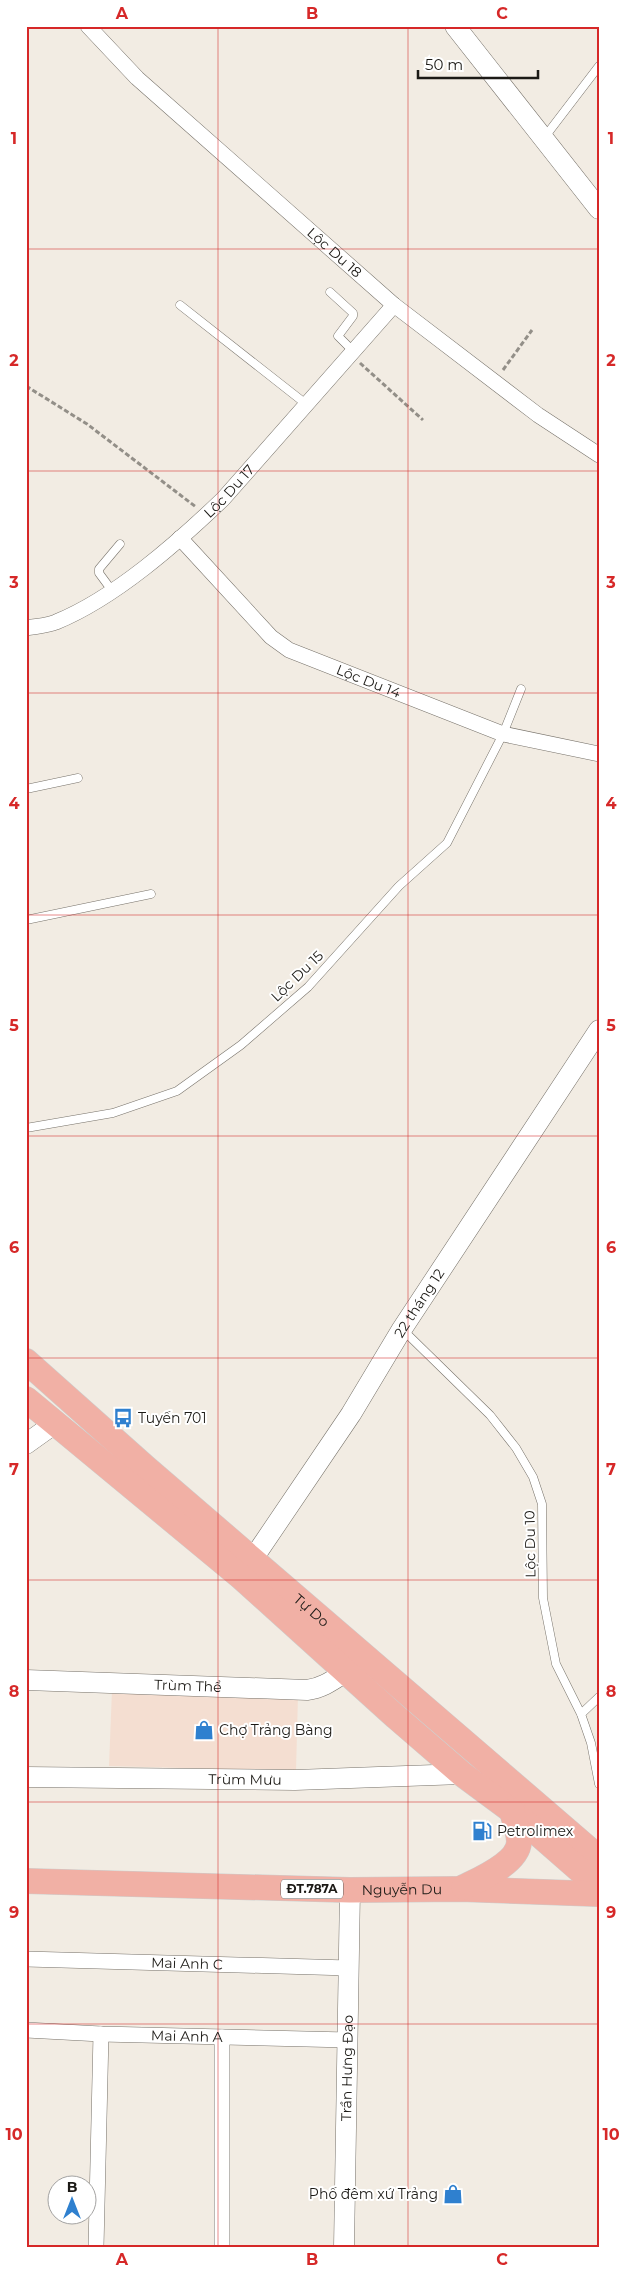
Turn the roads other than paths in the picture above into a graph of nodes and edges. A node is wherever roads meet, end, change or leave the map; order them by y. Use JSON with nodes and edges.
{"nodes":[{"id":1,"x":88,"y":26,"type":"edge"},
{"id":2,"x":455,"y":26,"type":"edge"},
{"id":3,"x":599,"y":66,"type":"edge"},
{"id":4,"x":543,"y":139,"type":"junction"},
{"id":5,"x":599,"y":209,"type":"edge"},
{"id":6,"x":330,"y":292,"type":"dead end"},
{"id":7,"x":180,"y":305,"type":"dead end"},
{"id":8,"x":394,"y":305,"type":"junction"},
{"id":9,"x":352,"y":352,"type":"junction"},
{"id":10,"x":306,"y":404,"type":"junction"},
{"id":11,"x":599,"y":456,"type":"edge"},
{"id":12,"x":180,"y":538,"type":"junction"},
{"id":13,"x":120,"y":544,"type":"dead end"},
{"id":14,"x":113,"y":592,"type":"junction"},
{"id":15,"x":26,"y":628,"type":"edge"},
{"id":16,"x":521,"y":689,"type":"dead end"},
{"id":17,"x":503,"y":734,"type":"junction"},
{"id":18,"x":599,"y":754,"type":"edge"},
{"id":19,"x":78,"y":778,"type":"dead end"},
{"id":20,"x":26,"y":789,"type":"edge"},
{"id":21,"x":151,"y":894,"type":"dead end"},
{"id":22,"x":26,"y":920,"type":"edge"},
{"id":23,"x":599,"y":1030,"type":"edge"},
{"id":24,"x":26,"y":1128,"type":"edge"},
{"id":25,"x":402,"y":1328,"type":"junction"},
{"id":26,"x":26,"y":1361,"type":"edge"},
{"id":27,"x":26,"y":1399,"type":"edge"},
{"id":28,"x":54,"y":1424,"type":"junction"},
{"id":29,"x":26,"y":1444,"type":"edge"},
{"id":30,"x":247,"y":1568,"type":"junction"},
{"id":31,"x":347,"y":1671,"type":"junction"},
{"id":32,"x":26,"y":1680,"type":"edge"},
{"id":33,"x":599,"y":1697,"type":"edge"},
{"id":34,"x":580,"y":1714,"type":"junction"},
{"id":35,"x":462,"y":1774,"type":"junction"},
{"id":36,"x":26,"y":1777,"type":"edge"},
{"id":37,"x":599,"y":1784,"type":"edge"},
{"id":38,"x":512,"y":1812,"type":"junction"},
{"id":39,"x":599,"y":1858,"type":"edge"},
{"id":40,"x":26,"y":1881,"type":"edge"},
{"id":41,"x":599,"y":1887,"type":"edge"},
{"id":42,"x":462,"y":1889,"type":"junction"},
{"id":43,"x":350,"y":1890,"type":"junction"},
{"id":44,"x":599,"y":1894,"type":"edge"},
{"id":45,"x":26,"y":1959,"type":"edge"},
{"id":46,"x":349,"y":1968,"type":"junction"},
{"id":47,"x":26,"y":2030,"type":"edge"},
{"id":48,"x":101,"y":2034,"type":"junction"},
{"id":49,"x":222,"y":2037,"type":"junction"},
{"id":50,"x":348,"y":2040,"type":"junction"},
{"id":51,"x":96,"y":2247,"type":"edge"},
{"id":52,"x":222,"y":2247,"type":"edge"},
{"id":53,"x":344,"y":2247,"type":"edge"}],
"edges":[{"from":1,"to":8,"type":"street","name":"Lộc Du 18"},
{"from":2,"to":4,"type":"street"},
{"from":3,"to":4,"type":"lane"},
{"from":4,"to":5,"type":"street"},
{"from":6,"to":9,"type":"lane"},
{"from":7,"to":10,"type":"lane"},
{"from":8,"to":9,"type":"street","name":"Lộc Du 17"},
{"from":8,"to":11,"type":"street","name":"Lộc Du 18"},
{"from":9,"to":10,"type":"street","name":"Lộc Du 17"},
{"from":10,"to":12,"type":"street","name":"Lộc Du 17"},
{"from":12,"to":14,"type":"street","name":"Lộc Du 17"},
{"from":12,"to":17,"type":"street","name":"Lộc Du 14"},
{"from":13,"to":14,"type":"lane"},
{"from":14,"to":15,"type":"street","name":"Lộc Du 17"},
{"from":16,"to":17,"type":"lane","name":"Lộc Du 15"},
{"from":17,"to":18,"type":"street","name":"Lộc Du 14"},
{"from":17,"to":24,"type":"lane","name":"Lộc Du 15"},
{"from":19,"to":20,"type":"lane"},
{"from":21,"to":22,"type":"lane"},
{"from":23,"to":25,"type":"street","name":"22 tháng 12"},
{"from":25,"to":30,"type":"street","name":"22 tháng 12"},
{"from":25,"to":34,"type":"lane","name":"Lộc Du 10"},
{"from":26,"to":30,"type":"main road","name":"Tự Do"},
{"from":27,"to":28,"type":"main road","name":"Tự Do"},
{"from":28,"to":29,"type":"street"},
{"from":28,"to":30,"type":"main road","name":"Tự Do"},
{"from":30,"to":31,"type":"main road","name":"Tự Do"},
{"from":30,"to":39,"type":"main road","name":"Tự Do"},
{"from":31,"to":32,"type":"street","name":"Trùm Thể"},
{"from":31,"to":35,"type":"main road","name":"Tự Do"},
{"from":33,"to":34,"type":"lane"},
{"from":34,"to":37,"type":"lane","name":"Lộc Du 10"},
{"from":35,"to":36,"type":"street","name":"Trùm Mưu"},
{"from":35,"to":38,"type":"main road","name":"Tự Do"},
{"from":38,"to":41,"type":"main road","name":"Tự Do"},
{"from":38,"to":42,"type":"main road"},
{"from":40,"to":43,"type":"main road","name":"Nguyễn Du","number":"ĐT.787A"},
{"from":42,"to":43,"type":"main road","name":"Nguyễn Du","number":"ĐT.787A"},
{"from":42,"to":44,"type":"main road","name":"Nguyễn Du","number":"ĐT.787A"},
{"from":43,"to":46,"type":"street","name":"Trần Hưng Đạo"},
{"from":45,"to":46,"type":"street","name":"Mai Anh C"},
{"from":46,"to":50,"type":"street","name":"Trần Hưng Đạo"},
{"from":47,"to":48,"type":"street","name":"Mai Anh A"},
{"from":48,"to":49,"type":"street","name":"Mai Anh A"},
{"from":48,"to":51,"type":"street"},
{"from":49,"to":50,"type":"street","name":"Mai Anh A"},
{"from":49,"to":52,"type":"street"},
{"from":50,"to":53,"type":"street","name":"Trần Hưng Đạo"}]}
